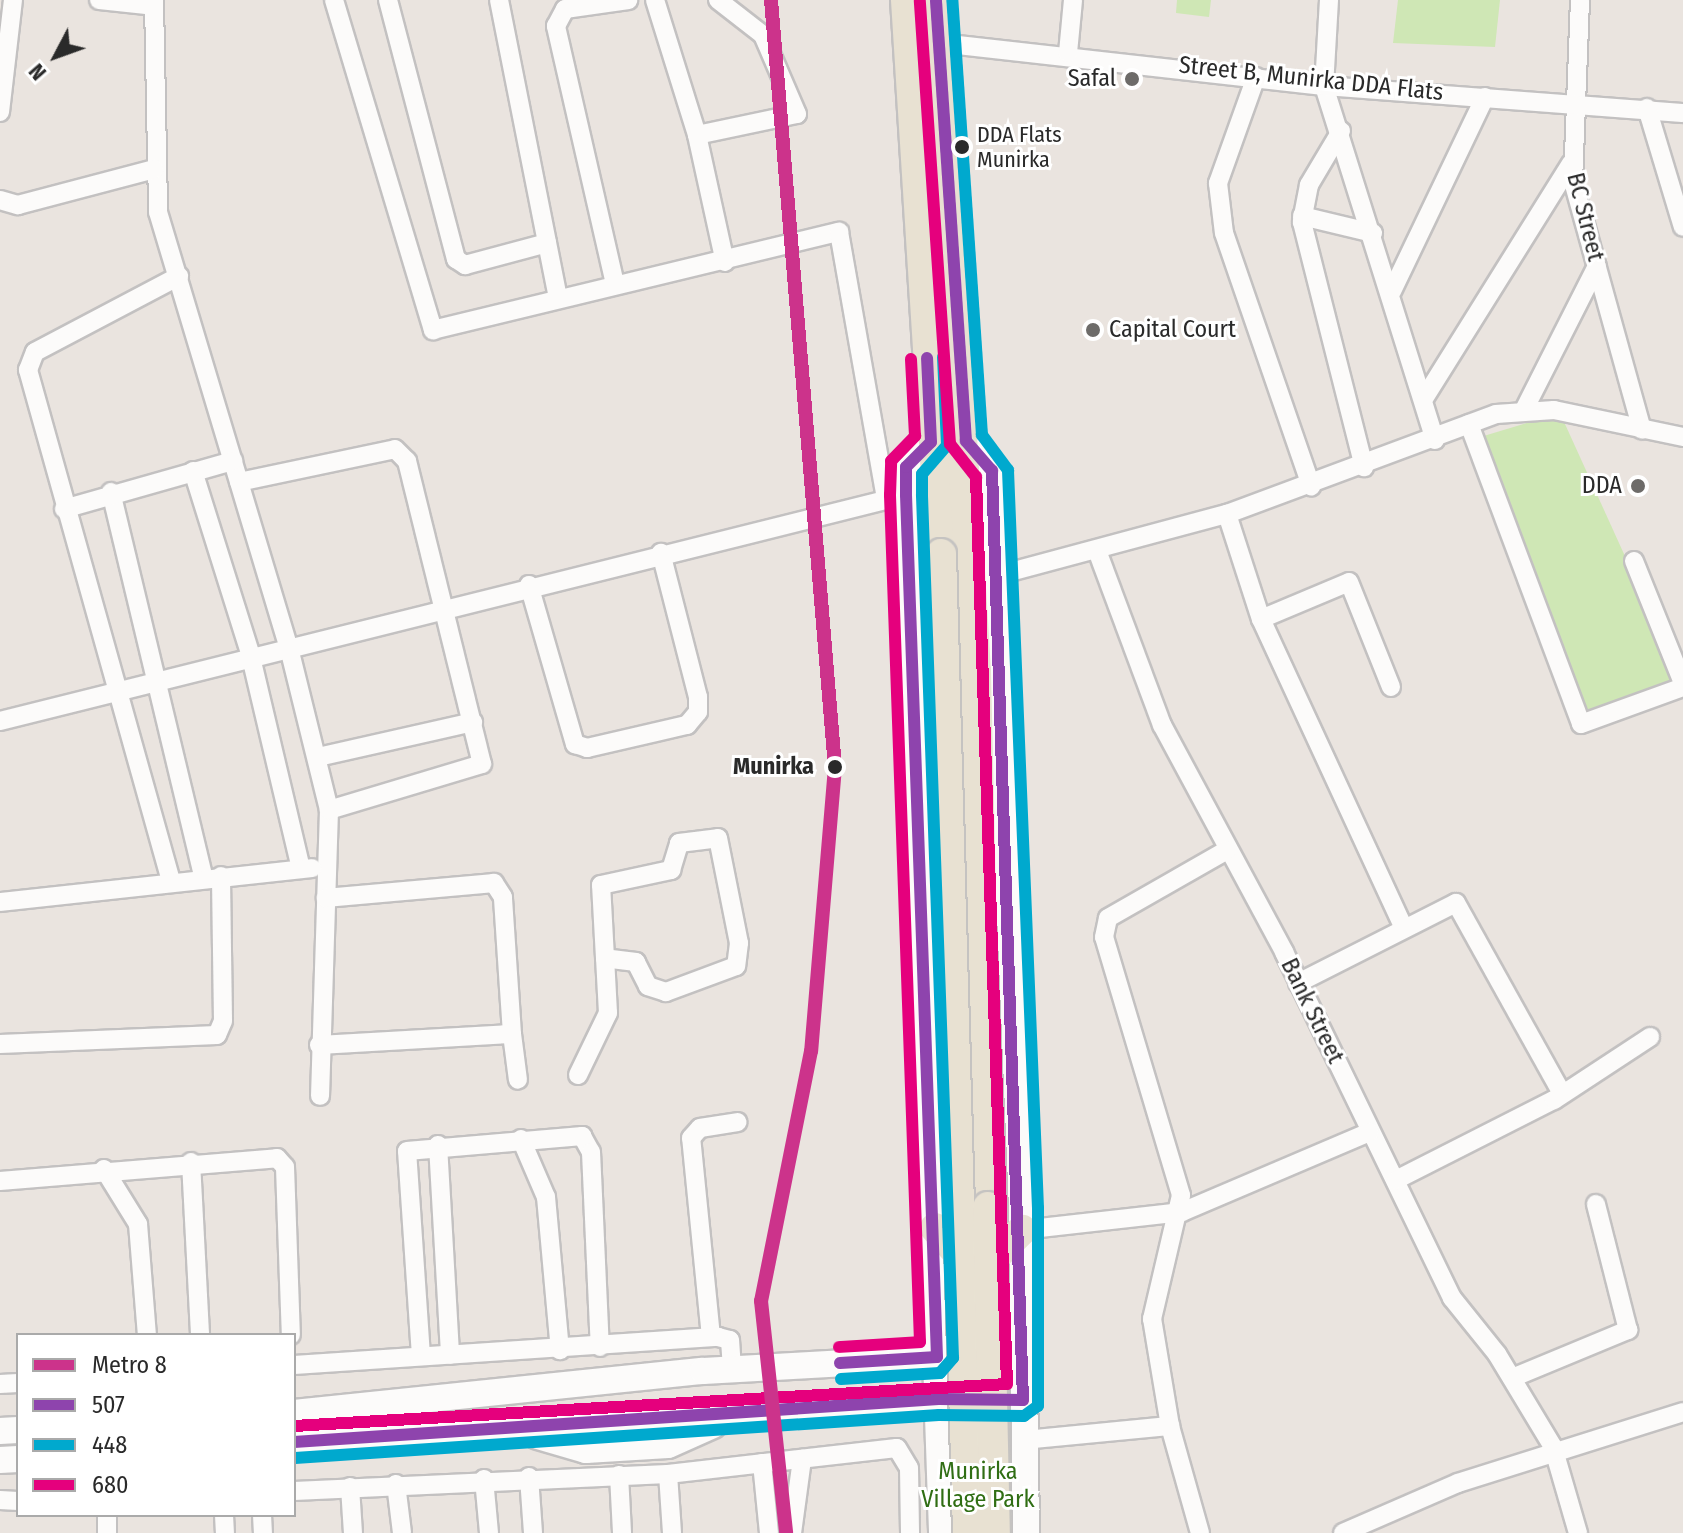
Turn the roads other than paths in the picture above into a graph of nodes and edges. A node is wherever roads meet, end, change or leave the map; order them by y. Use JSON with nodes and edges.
{"nodes":[{"id":1,"x":13,"y":0,"type":"edge"},
{"id":2,"x":99,"y":0,"type":"edge"},
{"id":3,"x":334,"y":0,"type":"edge"},
{"id":4,"x":388,"y":0,"type":"edge"},
{"id":5,"x":499,"y":0,"type":"edge"},
{"id":6,"x":628,"y":0,"type":"edge"},
{"id":7,"x":655,"y":0,"type":"edge"},
{"id":8,"x":718,"y":0,"type":"edge"},
{"id":9,"x":906,"y":0,"type":"edge"},
{"id":10,"x":936,"y":0,"type":"edge"},
{"id":11,"x":1073,"y":0,"type":"edge"},
{"id":12,"x":1329,"y":0,"type":"edge"},
{"id":13,"x":1580,"y":0,"type":"edge"},
{"id":14,"x":154,"y":3,"type":"edge"},
{"id":15,"x":940,"y":43,"type":"junction"},
{"id":16,"x":1068,"y":53,"type":"junction"},
{"id":17,"x":1256,"y":77,"type":"junction"},
{"id":18,"x":1324,"y":86,"type":"junction"},
{"id":19,"x":1485,"y":97,"type":"junction"},
{"id":20,"x":1572,"y":105,"type":"junction"},
{"id":21,"x":1647,"y":108,"type":"junction"},
{"id":22,"x":0,"y":112,"type":"edge"},
{"id":23,"x":1683,"y":113,"type":"edge"},
{"id":24,"x":1341,"y":131,"type":"junction"},
{"id":25,"x":697,"y":135,"type":"junction"},
{"id":26,"x":1571,"y":163,"type":"junction"},
{"id":27,"x":154,"y":169,"type":"junction"},
{"id":28,"x":0,"y":200,"type":"edge"},
{"id":29,"x":1302,"y":216,"type":"junction"},
{"id":30,"x":1683,"y":227,"type":"edge"},
{"id":31,"x":1373,"y":233,"type":"junction"},
{"id":32,"x":547,"y":243,"type":"junction"},
{"id":33,"x":725,"y":262,"type":"junction"},
{"id":34,"x":1597,"y":266,"type":"junction"},
{"id":35,"x":179,"y":276,"type":"junction"},
{"id":36,"x":615,"y":284,"type":"junction"},
{"id":37,"x":1392,"y":291,"type":"junction"},
{"id":38,"x":558,"y":297,"type":"junction"},
{"id":39,"x":1425,"y":397,"type":"junction"},
{"id":40,"x":1524,"y":410,"type":"junction"},
{"id":41,"x":1469,"y":424,"type":"junction"},
{"id":42,"x":1642,"y":430,"type":"junction"},
{"id":43,"x":1683,"y":437,"type":"edge"},
{"id":44,"x":1435,"y":440,"type":"junction"},
{"id":45,"x":966,"y":441,"type":"junction"},
{"id":46,"x":931,"y":442,"type":"junction"},
{"id":47,"x":233,"y":461,"type":"junction"},
{"id":48,"x":1364,"y":467,"type":"junction"},
{"id":49,"x":193,"y":471,"type":"junction"},
{"id":50,"x":239,"y":482,"type":"junction"},
{"id":51,"x":1311,"y":486,"type":"junction"},
{"id":52,"x":111,"y":492,"type":"junction"},
{"id":53,"x":896,"y":497,"type":"junction"},
{"id":54,"x":64,"y":509,"type":"junction"},
{"id":55,"x":1227,"y":514,"type":"junction"},
{"id":56,"x":661,"y":553,"type":"junction"},
{"id":57,"x":1098,"y":553,"type":"junction"},
{"id":58,"x":955,"y":554,"type":"junction"},
{"id":59,"x":1634,"y":561,"type":"dead end"},
{"id":60,"x":995,"y":576,"type":"junction"},
{"id":61,"x":529,"y":585,"type":"junction"},
{"id":62,"x":440,"y":606,"type":"junction"},
{"id":63,"x":1261,"y":619,"type":"junction"},
{"id":64,"x":288,"y":644,"type":"junction"},
{"id":65,"x":250,"y":653,"type":"junction"},
{"id":66,"x":158,"y":679,"type":"junction"},
{"id":67,"x":1683,"y":685,"type":"edge"},
{"id":68,"x":1391,"y":687,"type":"dead end"},
{"id":69,"x":114,"y":692,"type":"junction"},
{"id":70,"x":0,"y":721,"type":"edge"},
{"id":71,"x":473,"y":722,"type":"junction"},
{"id":72,"x":318,"y":757,"type":"junction"},
{"id":73,"x":329,"y":810,"type":"junction"},
{"id":74,"x":1227,"y":850,"type":"junction"},
{"id":75,"x":327,"y":866,"type":"junction"},
{"id":76,"x":301,"y":869,"type":"junction"},
{"id":77,"x":213,"y":877,"type":"junction"},
{"id":78,"x":171,"y":881,"type":"junction"},
{"id":79,"x":326,"y":898,"type":"junction"},
{"id":80,"x":0,"y":902,"type":"edge"},
{"id":81,"x":1403,"y":926,"type":"junction"},
{"id":82,"x":605,"y":958,"type":"junction"},
{"id":83,"x":1298,"y":983,"type":"junction"},
{"id":84,"x":512,"y":1034,"type":"junction"},
{"id":85,"x":1650,"y":1037,"type":"dead end"},
{"id":86,"x":0,"y":1044,"type":"edge"},
{"id":87,"x":319,"y":1045,"type":"junction"},
{"id":88,"x":578,"y":1075,"type":"dead end"},
{"id":89,"x":518,"y":1080,"type":"dead end"},
{"id":90,"x":1561,"y":1092,"type":"junction"},
{"id":91,"x":320,"y":1096,"type":"dead end"},
{"id":92,"x":738,"y":1122,"type":"dead end"},
{"id":93,"x":1370,"y":1132,"type":"junction"},
{"id":94,"x":521,"y":1139,"type":"junction"},
{"id":95,"x":438,"y":1145,"type":"junction"},
{"id":96,"x":191,"y":1162,"type":"junction"},
{"id":97,"x":104,"y":1169,"type":"junction"},
{"id":98,"x":1396,"y":1180,"type":"junction"},
{"id":99,"x":0,"y":1181,"type":"edge"},
{"id":100,"x":1596,"y":1204,"type":"dead end"},
{"id":101,"x":1182,"y":1212,"type":"junction"},
{"id":102,"x":935,"y":1228,"type":"junction"},
{"id":103,"x":1022,"y":1230,"type":"junction"},
{"id":104,"x":147,"y":1333,"type":"edge"},
{"id":105,"x":200,"y":1333,"type":"edge"},
{"id":106,"x":291,"y":1333,"type":"edge"},
{"id":107,"x":711,"y":1337,"type":"junction"},
{"id":108,"x":600,"y":1347,"type":"junction"},
{"id":109,"x":560,"y":1350,"type":"junction"},
{"id":110,"x":450,"y":1355,"type":"junction"},
{"id":111,"x":421,"y":1356,"type":"junction"},
{"id":112,"x":937,"y":1357,"type":"junction"},
{"id":113,"x":1022,"y":1357,"type":"junction"},
{"id":114,"x":296,"y":1365,"type":"edge"},
{"id":115,"x":732,"y":1370,"type":"junction"},
{"id":116,"x":1512,"y":1378,"type":"junction"},
{"id":117,"x":939,"y":1399,"type":"junction"},
{"id":118,"x":1023,"y":1400,"type":"junction"},
{"id":119,"x":1683,"y":1412,"type":"edge"},
{"id":120,"x":296,"y":1413,"type":"edge"},
{"id":121,"x":1170,"y":1426,"type":"junction"},
{"id":122,"x":1024,"y":1440,"type":"junction"},
{"id":123,"x":296,"y":1442,"type":"edge"},
{"id":124,"x":1556,"y":1454,"type":"junction"},
{"id":125,"x":802,"y":1459,"type":"junction"},
{"id":126,"x":762,"y":1463,"type":"junction"},
{"id":127,"x":668,"y":1474,"type":"junction"},
{"id":128,"x":619,"y":1475,"type":"junction"},
{"id":129,"x":529,"y":1477,"type":"junction"},
{"id":130,"x":484,"y":1479,"type":"junction"},
{"id":131,"x":396,"y":1484,"type":"junction"},
{"id":132,"x":350,"y":1487,"type":"junction"},
{"id":133,"x":296,"y":1491,"type":"edge"},
{"id":134,"x":353,"y":1533,"type":"edge"},
{"id":135,"x":402,"y":1533,"type":"edge"},
{"id":136,"x":489,"y":1533,"type":"edge"},
{"id":137,"x":533,"y":1533,"type":"edge"},
{"id":138,"x":622,"y":1533,"type":"edge"},
{"id":139,"x":672,"y":1533,"type":"edge"},
{"id":140,"x":769,"y":1533,"type":"edge"},
{"id":141,"x":792,"y":1533,"type":"edge"},
{"id":142,"x":910,"y":1533,"type":"edge"},
{"id":143,"x":942,"y":1533,"type":"edge"},
{"id":144,"x":968,"y":1533,"type":"edge"},
{"id":145,"x":995,"y":1533,"type":"edge"},
{"id":146,"x":1026,"y":1533,"type":"edge"},
{"id":147,"x":1200,"y":1533,"type":"edge"},
{"id":148,"x":1343,"y":1533,"type":"edge"},
{"id":149,"x":1578,"y":1533,"type":"edge"}],
"edges":[{"from":1,"to":22,"type":"street"},
{"from":2,"to":14,"type":"street"},
{"from":3,"to":38,"type":"street"},
{"from":4,"to":32,"type":"street"},
{"from":5,"to":32,"type":"street"},
{"from":6,"to":36,"type":"street"},
{"from":7,"to":25,"type":"street"},
{"from":8,"to":25,"type":"street"},
{"from":9,"to":46,"type":"main road"},
{"from":10,"to":15,"type":"main road"},
{"from":11,"to":16,"type":"street"},
{"from":12,"to":18,"type":"street"},
{"from":13,"to":20,"type":"street","name":"BC Street"},
{"from":14,"to":27,"type":"street"},
{"from":15,"to":16,"type":"street","name":"Street B, Munirka DDA Flats"},
{"from":15,"to":45,"type":"main road"},
{"from":16,"to":17,"type":"street","name":"Street B, Munirka DDA Flats"},
{"from":17,"to":18,"type":"street","name":"Street B, Munirka DDA Flats"},
{"from":17,"to":51,"type":"street"},
{"from":18,"to":19,"type":"street","name":"Street B, Munirka DDA Flats"},
{"from":18,"to":24,"type":"street"},
{"from":19,"to":20,"type":"street","name":"Street B, Munirka DDA Flats"},
{"from":19,"to":37,"type":"street"},
{"from":20,"to":21,"type":"street","name":"Street B, Munirka DDA Flats"},
{"from":20,"to":26,"type":"street","name":"BC Street"},
{"from":21,"to":23,"type":"street","name":"Street B, Munirka DDA Flats"},
{"from":21,"to":30,"type":"street"},
{"from":24,"to":29,"type":"street"},
{"from":24,"to":31,"type":"street"},
{"from":25,"to":33,"type":"street"},
{"from":26,"to":34,"type":"street","name":"BC Street"},
{"from":26,"to":39,"type":"street"},
{"from":27,"to":28,"type":"street"},
{"from":27,"to":35,"type":"street"},
{"from":29,"to":31,"type":"street"},
{"from":29,"to":48,"type":"street"},
{"from":31,"to":37,"type":"street"},
{"from":32,"to":38,"type":"street"},
{"from":33,"to":36,"type":"street"},
{"from":33,"to":53,"type":"street"},
{"from":34,"to":40,"type":"street"},
{"from":34,"to":42,"type":"street","name":"BC Street"},
{"from":35,"to":47,"type":"street"},
{"from":35,"to":54,"type":"street"},
{"from":36,"to":38,"type":"street"},
{"from":37,"to":39,"type":"street"},
{"from":39,"to":44,"type":"street"},
{"from":40,"to":41,"type":"street"},
{"from":40,"to":42,"type":"street"},
{"from":41,"to":44,"type":"street"},
{"from":41,"to":67,"type":"street"},
{"from":42,"to":43,"type":"street"},
{"from":44,"to":48,"type":"street"},
{"from":45,"to":58,"type":"main road"},
{"from":45,"to":60,"type":"main road"},
{"from":46,"to":53,"type":"main road"},
{"from":46,"to":58,"type":"main road"},
{"from":47,"to":49,"type":"street"},
{"from":47,"to":50,"type":"street"},
{"from":48,"to":51,"type":"street"},
{"from":49,"to":52,"type":"street"},
{"from":49,"to":65,"type":"street"},
{"from":50,"to":62,"type":"street"},
{"from":50,"to":64,"type":"street"},
{"from":51,"to":55,"type":"street"},
{"from":52,"to":54,"type":"street"},
{"from":52,"to":66,"type":"street"},
{"from":53,"to":56,"type":"street"},
{"from":53,"to":102,"type":"main road"},
{"from":54,"to":69,"type":"street"},
{"from":55,"to":57,"type":"street"},
{"from":55,"to":63,"type":"street"},
{"from":56,"to":61,"type":"street"},
{"from":56,"to":61,"type":"street"},
{"from":57,"to":60,"type":"street"},
{"from":57,"to":74,"type":"street","name":"Bank Street"},
{"from":58,"to":144,"type":"main road","bridge":true},
{"from":58,"to":145,"type":"main road","bridge":true},
{"from":59,"to":67,"type":"street"},
{"from":60,"to":103,"type":"main road"},
{"from":61,"to":62,"type":"street"},
{"from":62,"to":64,"type":"street"},
{"from":62,"to":71,"type":"street"},
{"from":63,"to":68,"type":"street"},
{"from":63,"to":81,"type":"street"},
{"from":64,"to":65,"type":"street"},
{"from":64,"to":72,"type":"street"},
{"from":65,"to":66,"type":"street"},
{"from":65,"to":76,"type":"street"},
{"from":66,"to":69,"type":"street"},
{"from":66,"to":77,"type":"street"},
{"from":69,"to":70,"type":"street"},
{"from":69,"to":78,"type":"street"},
{"from":71,"to":72,"type":"street"},
{"from":71,"to":73,"type":"street"},
{"from":72,"to":73,"type":"street"},
{"from":73,"to":75,"type":"street"},
{"from":74,"to":83,"type":"street","name":"Bank Street"},
{"from":74,"to":101,"type":"street"},
{"from":75,"to":76,"type":"street"},
{"from":75,"to":79,"type":"street"},
{"from":76,"to":77,"type":"street"},
{"from":77,"to":78,"type":"street"},
{"from":77,"to":86,"type":"street"},
{"from":78,"to":80,"type":"street"},
{"from":79,"to":84,"type":"street"},
{"from":79,"to":87,"type":"street"},
{"from":81,"to":83,"type":"street"},
{"from":81,"to":90,"type":"street"},
{"from":82,"to":82,"type":"street"},
{"from":82,"to":88,"type":"street"},
{"from":83,"to":93,"type":"street","name":"Bank Street"},
{"from":84,"to":87,"type":"street"},
{"from":84,"to":89,"type":"street"},
{"from":85,"to":90,"type":"street"},
{"from":87,"to":91,"type":"street"},
{"from":90,"to":98,"type":"street"},
{"from":92,"to":107,"type":"street"},
{"from":93,"to":98,"type":"street","name":"Bank Street"},
{"from":93,"to":101,"type":"street"},
{"from":94,"to":95,"type":"street"},
{"from":94,"to":108,"type":"street"},
{"from":94,"to":109,"type":"street"},
{"from":95,"to":110,"type":"street"},
{"from":95,"to":111,"type":"street"},
{"from":96,"to":97,"type":"street"},
{"from":96,"to":105,"type":"street"},
{"from":96,"to":106,"type":"street"},
{"from":97,"to":99,"type":"street"},
{"from":97,"to":104,"type":"street"},
{"from":98,"to":116,"type":"street","name":"Bank Street"},
{"from":100,"to":116,"type":"street"},
{"from":101,"to":103,"type":"street"},
{"from":101,"to":121,"type":"street"},
{"from":102,"to":103,"type":"main road"},
{"from":102,"to":112,"type":"main road"},
{"from":103,"to":113,"type":"main road"},
{"from":107,"to":108,"type":"street"},
{"from":107,"to":115,"type":"street"},
{"from":108,"to":109,"type":"street"},
{"from":109,"to":110,"type":"street"},
{"from":110,"to":111,"type":"street"},
{"from":111,"to":114,"type":"street"},
{"from":112,"to":113,"type":"main road"},
{"from":112,"to":115,"type":"main road"},
{"from":112,"to":117,"type":"main road"},
{"from":113,"to":118,"type":"main road"},
{"from":115,"to":120,"type":"main road"},
{"from":116,"to":124,"type":"street","name":"Bank Street"},
{"from":117,"to":118,"type":"main road"},
{"from":117,"to":123,"type":"main road"},
{"from":117,"to":143,"type":"main road"},
{"from":118,"to":122,"type":"main road"},
{"from":119,"to":124,"type":"street"},
{"from":121,"to":122,"type":"street"},
{"from":121,"to":147,"type":"street"},
{"from":122,"to":146,"type":"main road"},
{"from":124,"to":148,"type":"street"},
{"from":124,"to":149,"type":"street","name":"Bank Street"},
{"from":125,"to":126,"type":"street"},
{"from":125,"to":141,"type":"street"},
{"from":125,"to":142,"type":"street"},
{"from":126,"to":127,"type":"street"},
{"from":126,"to":140,"type":"street"},
{"from":127,"to":128,"type":"street"},
{"from":127,"to":139,"type":"street"},
{"from":128,"to":129,"type":"street"},
{"from":128,"to":138,"type":"street"},
{"from":129,"to":130,"type":"street"},
{"from":129,"to":137,"type":"street"},
{"from":130,"to":131,"type":"street"},
{"from":130,"to":136,"type":"street"},
{"from":131,"to":132,"type":"street"},
{"from":131,"to":135,"type":"street"},
{"from":132,"to":133,"type":"street"},
{"from":132,"to":134,"type":"street"}]}
